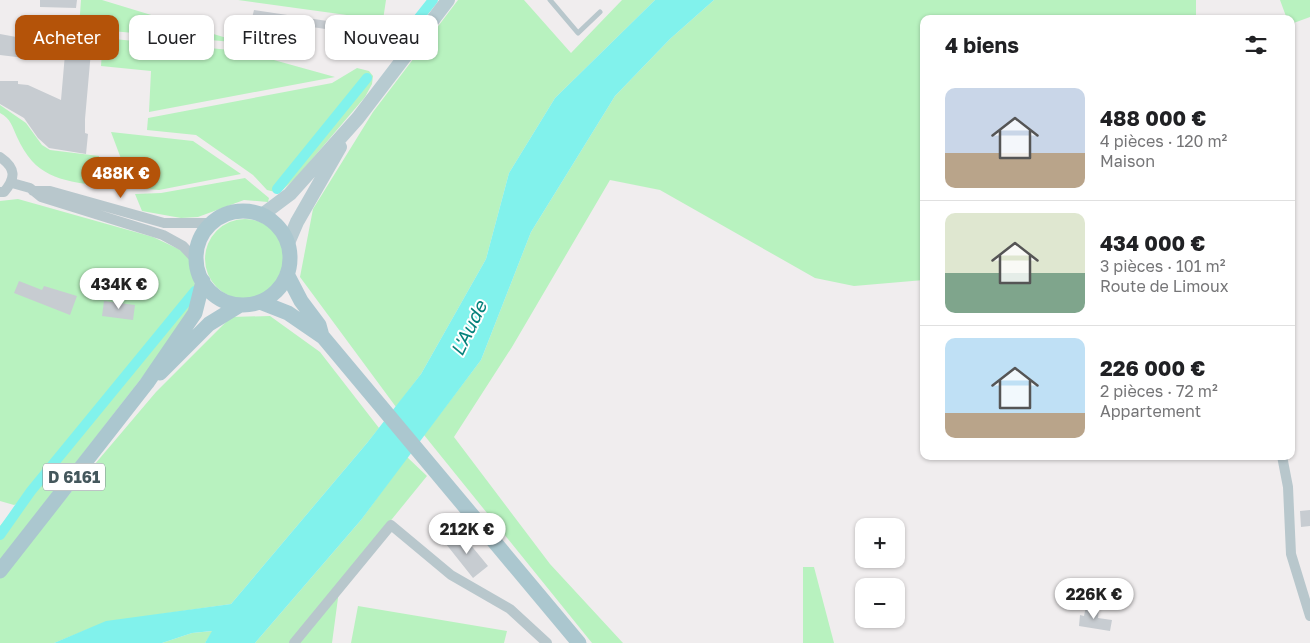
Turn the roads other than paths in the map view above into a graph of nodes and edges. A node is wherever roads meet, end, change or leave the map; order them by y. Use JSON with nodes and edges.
{"nodes":[{"id":1,"x":448,"y":0,"type":"edge"},
{"id":2,"x":550,"y":0,"type":"edge"},
{"id":3,"x":600,"y":12,"type":"dead end"},
{"id":4,"x":358,"y":118,"type":"junction"},
{"id":5,"x":0,"y":157,"type":"edge"},
{"id":6,"x":12,"y":183,"type":"junction"},
{"id":7,"x":34,"y":191,"type":"junction"},
{"id":8,"x":0,"y":192,"type":"edge"},
{"id":9,"x":262,"y":215,"type":"junction"},
{"id":10,"x":212,"y":223,"type":"junction"},
{"id":11,"x":288,"y":244,"type":"junction"},
{"id":12,"x":196,"y":261,"type":"junction"},
{"id":13,"x":287,"y":274,"type":"junction"},
{"id":14,"x":203,"y":282,"type":"junction"},
{"id":15,"x":260,"y":302,"type":"junction"},
{"id":16,"x":240,"y":304,"type":"junction"},
{"id":17,"x":323,"y":337,"type":"junction"},
{"id":18,"x":147,"y":383,"type":"junction"},
{"id":19,"x":1283,"y":460,"type":"edge"},
{"id":20,"x":0,"y":571,"type":"edge"},
{"id":21,"x":1310,"y":616,"type":"edge"},
{"id":22,"x":574,"y":638,"type":"edge"},
{"id":23,"x":294,"y":643,"type":"edge"},
{"id":24,"x":547,"y":643,"type":"edge"}],
"edges":[{"from":1,"to":4,"type":"main road"},
{"from":2,"to":3,"type":"lane"},
{"from":4,"to":9,"type":"main road"},
{"from":4,"to":11,"type":"main road"},
{"from":5,"to":6,"type":"street"},
{"from":6,"to":7,"type":"street"},
{"from":6,"to":8,"type":"street"},
{"from":7,"to":10,"type":"street"},
{"from":7,"to":12,"type":"street"},
{"from":9,"to":10,"type":"main road"},
{"from":9,"to":11,"type":"main road"},
{"from":10,"to":12,"type":"main road"},
{"from":11,"to":13,"type":"main road"},
{"from":12,"to":14,"type":"main road"},
{"from":13,"to":15,"type":"main road"},
{"from":13,"to":17,"type":"main road"},
{"from":14,"to":16,"type":"main road"},
{"from":14,"to":18,"type":"main road","number":"D 6161"},
{"from":15,"to":16,"type":"main road"},
{"from":15,"to":17,"type":"main road"},
{"from":16,"to":18,"type":"main road","number":"D 6161"},
{"from":17,"to":22,"type":"main road"},
{"from":18,"to":20,"type":"main road","number":"D 6161"},
{"from":19,"to":21,"type":"street"},
{"from":23,"to":24,"type":"street"}]}
